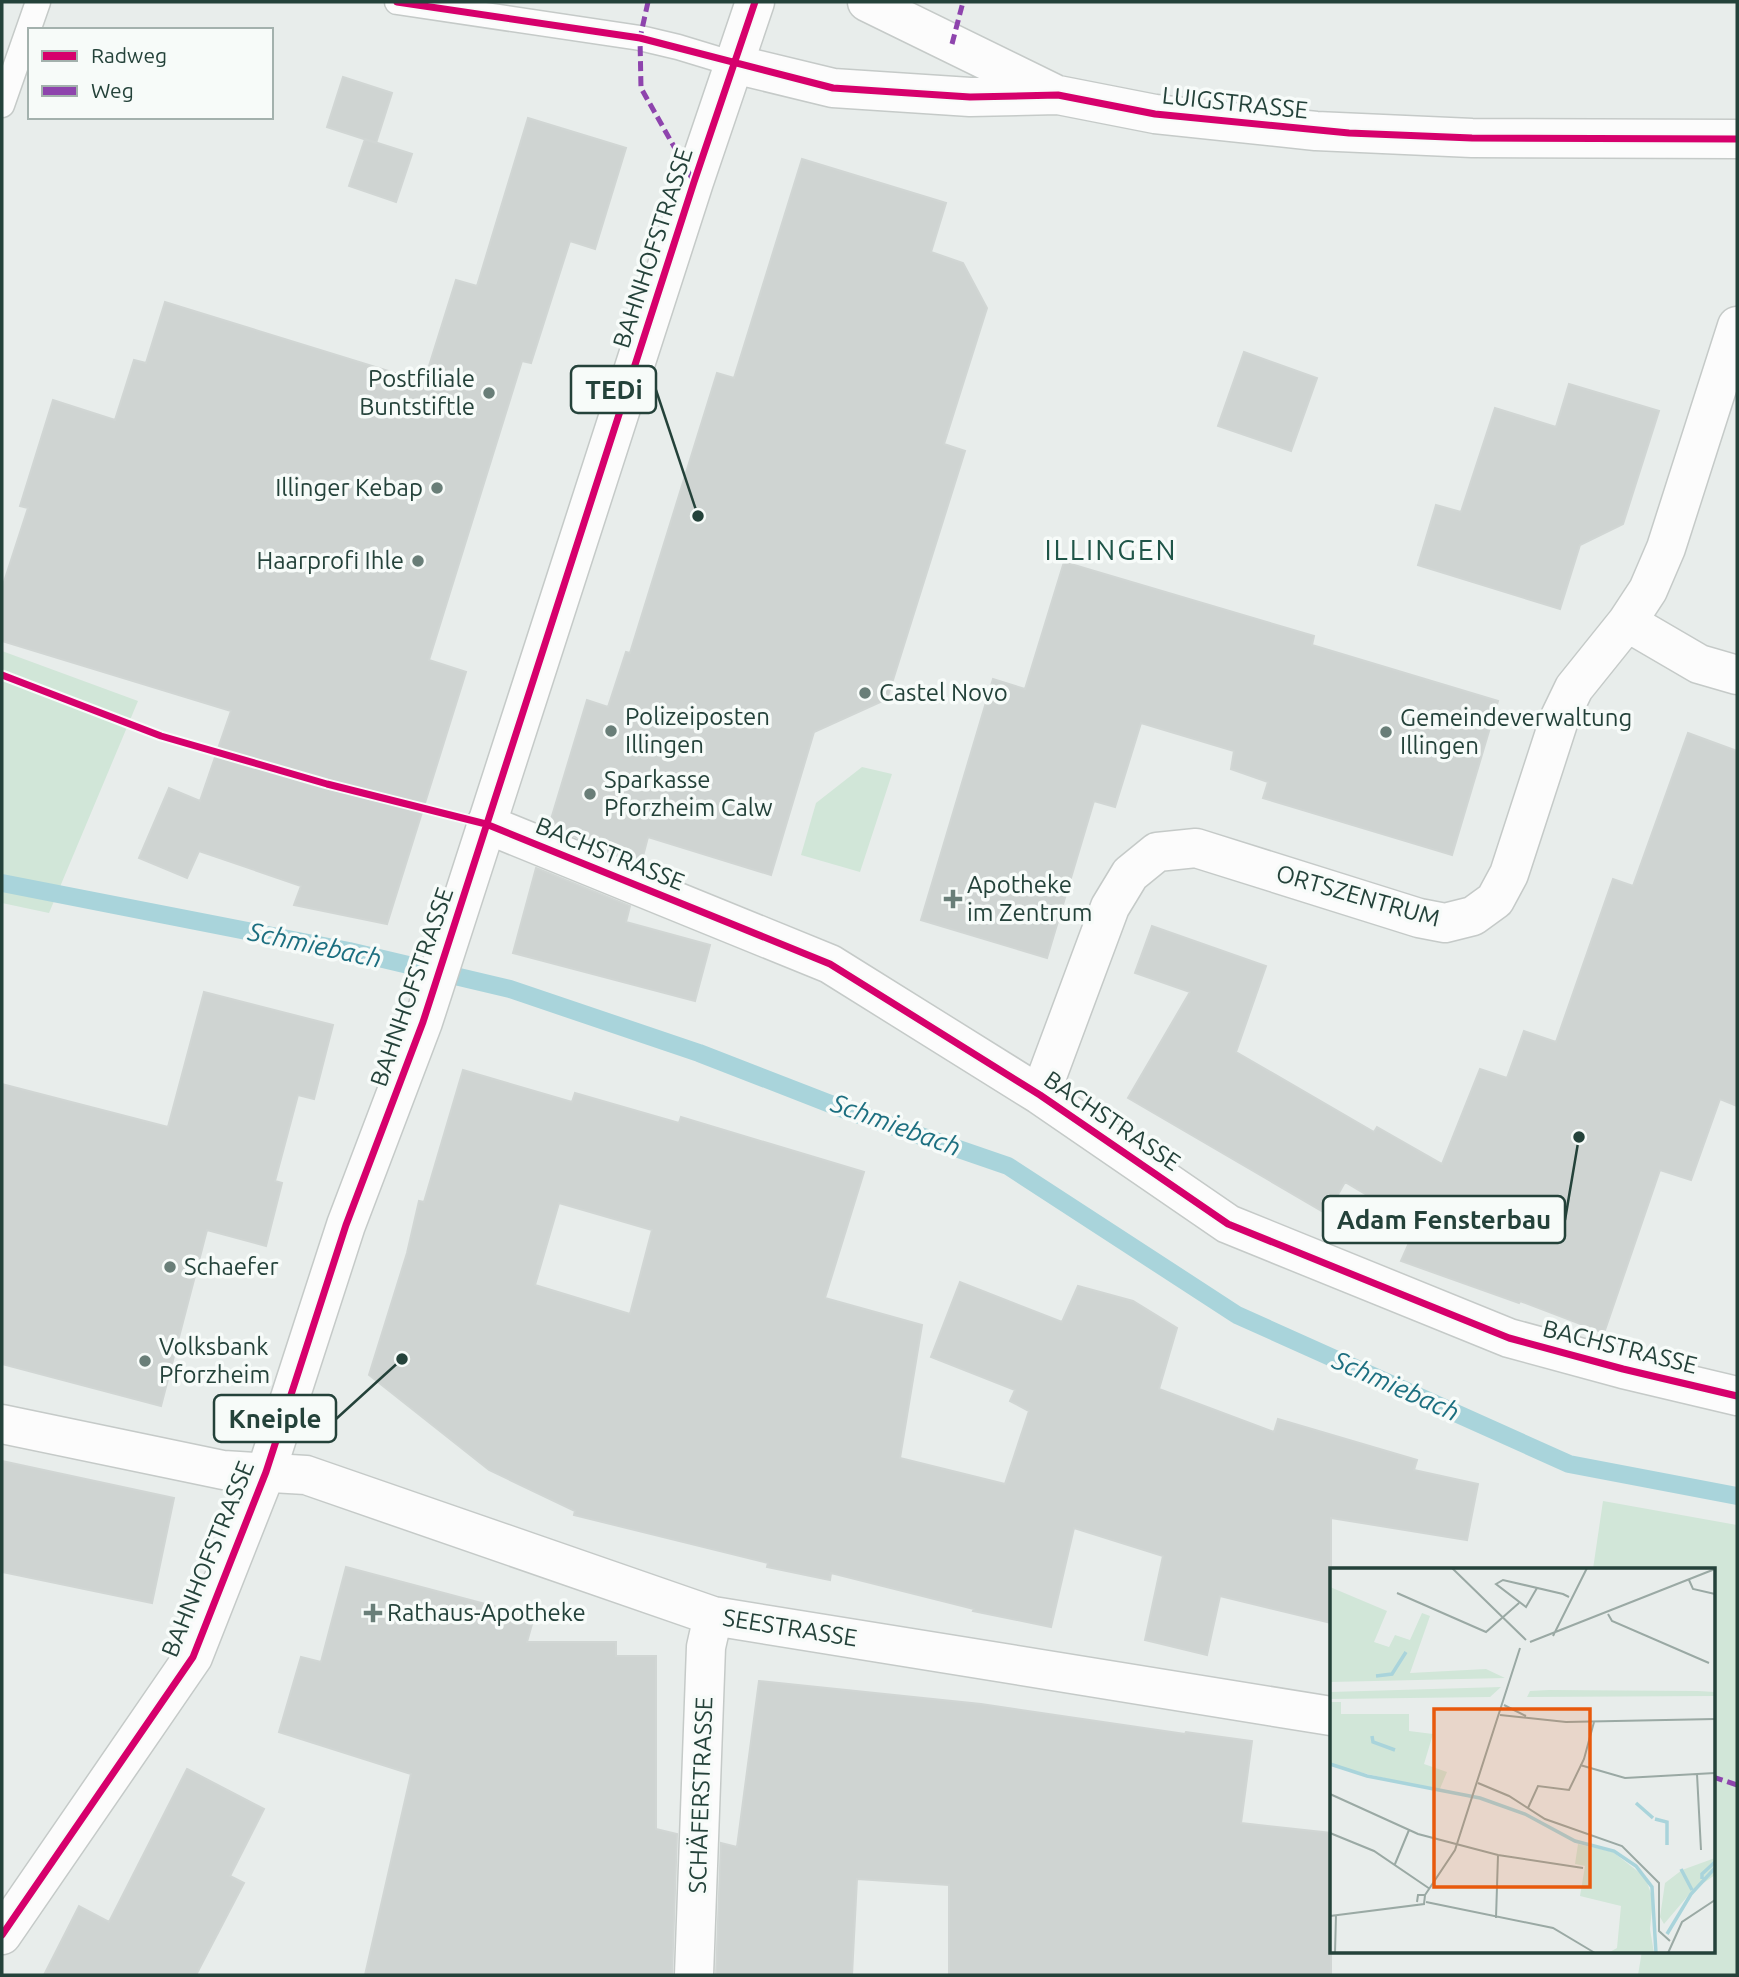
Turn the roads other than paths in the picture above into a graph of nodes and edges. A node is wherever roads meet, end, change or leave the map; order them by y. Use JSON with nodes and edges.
{"nodes":[{"id":1,"x":38,"y":2,"type":"edge"},
{"id":2,"x":397,"y":2,"type":"edge"},
{"id":3,"x":755,"y":2,"type":"edge"},
{"id":4,"x":867,"y":2,"type":"edge"},
{"id":5,"x":29,"y":28,"type":"edge"},
{"id":6,"x":28,"y":31,"type":"edge"},
{"id":7,"x":734,"y":64,"type":"junction"},
{"id":8,"x":1058,"y":95,"type":"junction"},
{"id":9,"x":2,"y":105,"type":"edge"},
{"id":10,"x":1737,"y":139,"type":"edge"},
{"id":11,"x":1737,"y":326,"type":"edge"},
{"id":12,"x":1626,"y":622,"type":"junction"},
{"id":13,"x":1737,"y":675,"type":"edge"},
{"id":14,"x":486,"y":824,"type":"junction"},
{"id":15,"x":1041,"y":1095,"type":"junction"},
{"id":16,"x":1737,"y":1395,"type":"edge"},
{"id":17,"x":2,"y":1424,"type":"edge"},
{"id":18,"x":265,"y":1472,"type":"junction"},
{"id":19,"x":713,"y":1616,"type":"junction"},
{"id":20,"x":1330,"y":1716,"type":"edge"},
{"id":21,"x":2,"y":1935,"type":"edge"},
{"id":22,"x":694,"y":1975,"type":"edge"}],
"edges":[{"from":1,"to":5,"type":"lane"},
{"from":2,"to":7,"type":"lane"},
{"from":3,"to":7,"type":"street","name":"BAHNHOFSTRASSE"},
{"from":4,"to":8,"type":"street","name":"LUIGSTRASSE"},
{"from":6,"to":9,"type":"lane"},
{"from":7,"to":8,"type":"street","name":"LUIGSTRASSE"},
{"from":7,"to":14,"type":"street","name":"BAHNHOFSTRASSE"},
{"from":8,"to":10,"type":"street","name":"LUIGSTRASSE"},
{"from":11,"to":12,"type":"street","name":"ORTSZENTRUM"},
{"from":12,"to":13,"type":"street"},
{"from":12,"to":15,"type":"street","name":"ORTSZENTRUM"},
{"from":14,"to":15,"type":"street","name":"BACHSTRASSE"},
{"from":14,"to":18,"type":"street","name":"BAHNHOFSTRASSE"},
{"from":15,"to":16,"type":"street","name":"BACHSTRASSE"},
{"from":17,"to":18,"type":"street","name":"SEESTRASSE"},
{"from":18,"to":19,"type":"street","name":"SEESTRASSE"},
{"from":18,"to":21,"type":"street","name":"BAHNHOFSTRASSE"},
{"from":19,"to":20,"type":"street","name":"SEESTRASSE"},
{"from":19,"to":22,"type":"street","name":"SCHÄFERSTRASSE"}]}
